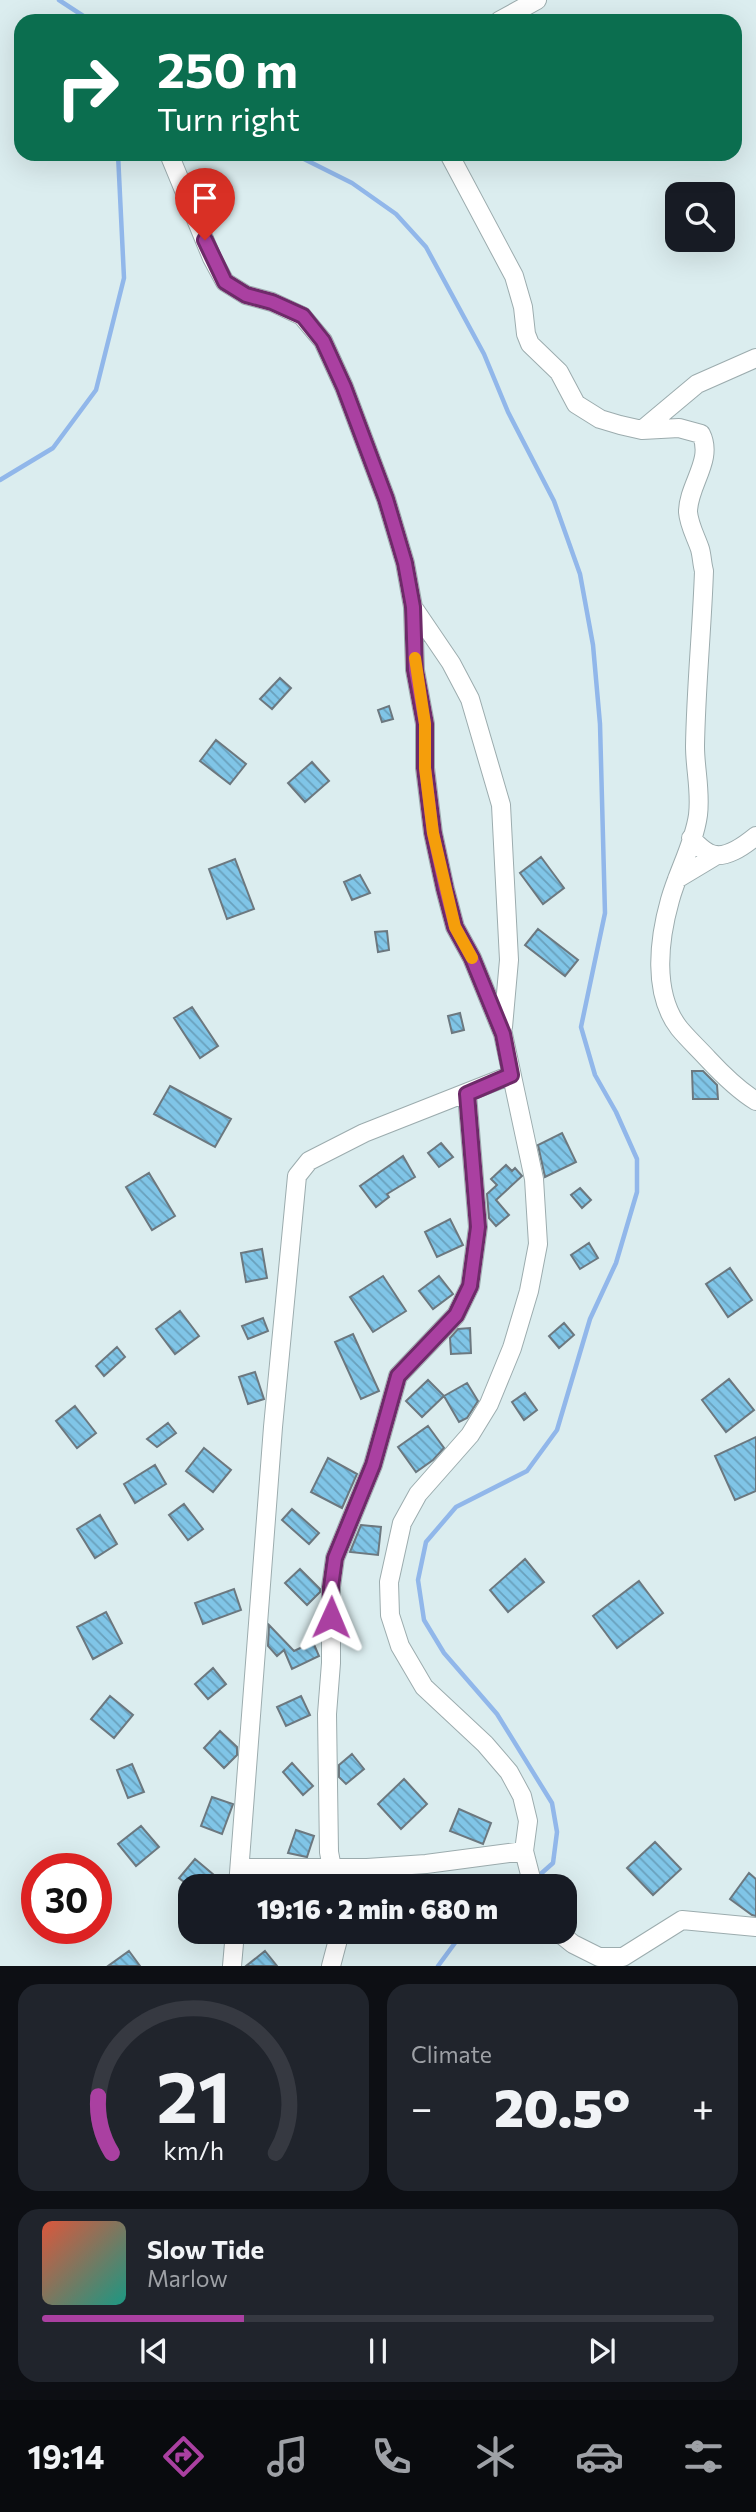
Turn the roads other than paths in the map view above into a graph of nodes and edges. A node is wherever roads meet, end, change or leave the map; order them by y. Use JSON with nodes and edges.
{"nodes":[{"id":1,"x":537,"y":0,"type":"edge"},
{"id":2,"x":512,"y":14,"type":"edge"},
{"id":3,"x":172,"y":161,"type":"edge"},
{"id":4,"x":453,"y":161,"type":"edge"},
{"id":5,"x":756,"y":358,"type":"edge"},
{"id":6,"x":642,"y":430,"type":"junction"},
{"id":7,"x":413,"y":607,"type":"junction"},
{"id":8,"x":756,"y":836,"type":"edge"},
{"id":9,"x":691,"y":838,"type":"junction"},
{"id":10,"x":717,"y":855,"type":"junction"},
{"id":11,"x":677,"y":879,"type":"junction"},
{"id":12,"x":503,"y":1034,"type":"junction"},
{"id":13,"x":511,"y":1075,"type":"junction"},
{"id":14,"x":467,"y":1094,"type":"junction"},
{"id":15,"x":756,"y":1101,"type":"edge"},
{"id":16,"x":524,"y":1851,"type":"junction"},
{"id":17,"x":240,"y":1868,"type":"junction"},
{"id":18,"x":332,"y":1868,"type":"junction"},
{"id":19,"x":239,"y":1874,"type":"edge"},
{"id":20,"x":336,"y":1874,"type":"edge"},
{"id":21,"x":530,"y":1874,"type":"edge"},
{"id":22,"x":756,"y":1927,"type":"edge"},
{"id":23,"x":234,"y":1944,"type":"edge"},
{"id":24,"x":337,"y":1944,"type":"edge"},
{"id":25,"x":573,"y":1944,"type":"edge"},
{"id":26,"x":625,"y":1961,"type":"edge"},
{"id":27,"x":232,"y":1966,"type":"edge"},
{"id":28,"x":331,"y":1966,"type":"edge"}],
"edges":[{"from":1,"to":2,"type":"street"},
{"from":3,"to":7,"type":"street"},
{"from":4,"to":6,"type":"street"},
{"from":5,"to":6,"type":"street"},
{"from":6,"to":9,"type":"street"},
{"from":7,"to":12,"type":"street"},
{"from":7,"to":12,"type":"street"},
{"from":8,"to":10,"type":"street"},
{"from":9,"to":10,"type":"street"},
{"from":9,"to":11,"type":"street"},
{"from":10,"to":11,"type":"street"},
{"from":11,"to":15,"type":"street"},
{"from":12,"to":13,"type":"street"},
{"from":13,"to":14,"type":"street"},
{"from":13,"to":16,"type":"street"},
{"from":14,"to":17,"type":"street"},
{"from":14,"to":18,"type":"street"},
{"from":16,"to":18,"type":"street"},
{"from":16,"to":21,"type":"street"},
{"from":17,"to":18,"type":"street"},
{"from":17,"to":19,"type":"street"},
{"from":18,"to":20,"type":"street"},
{"from":22,"to":26,"type":"street"},
{"from":23,"to":27,"type":"street"},
{"from":24,"to":28,"type":"street"},
{"from":25,"to":26,"type":"street"}]}
